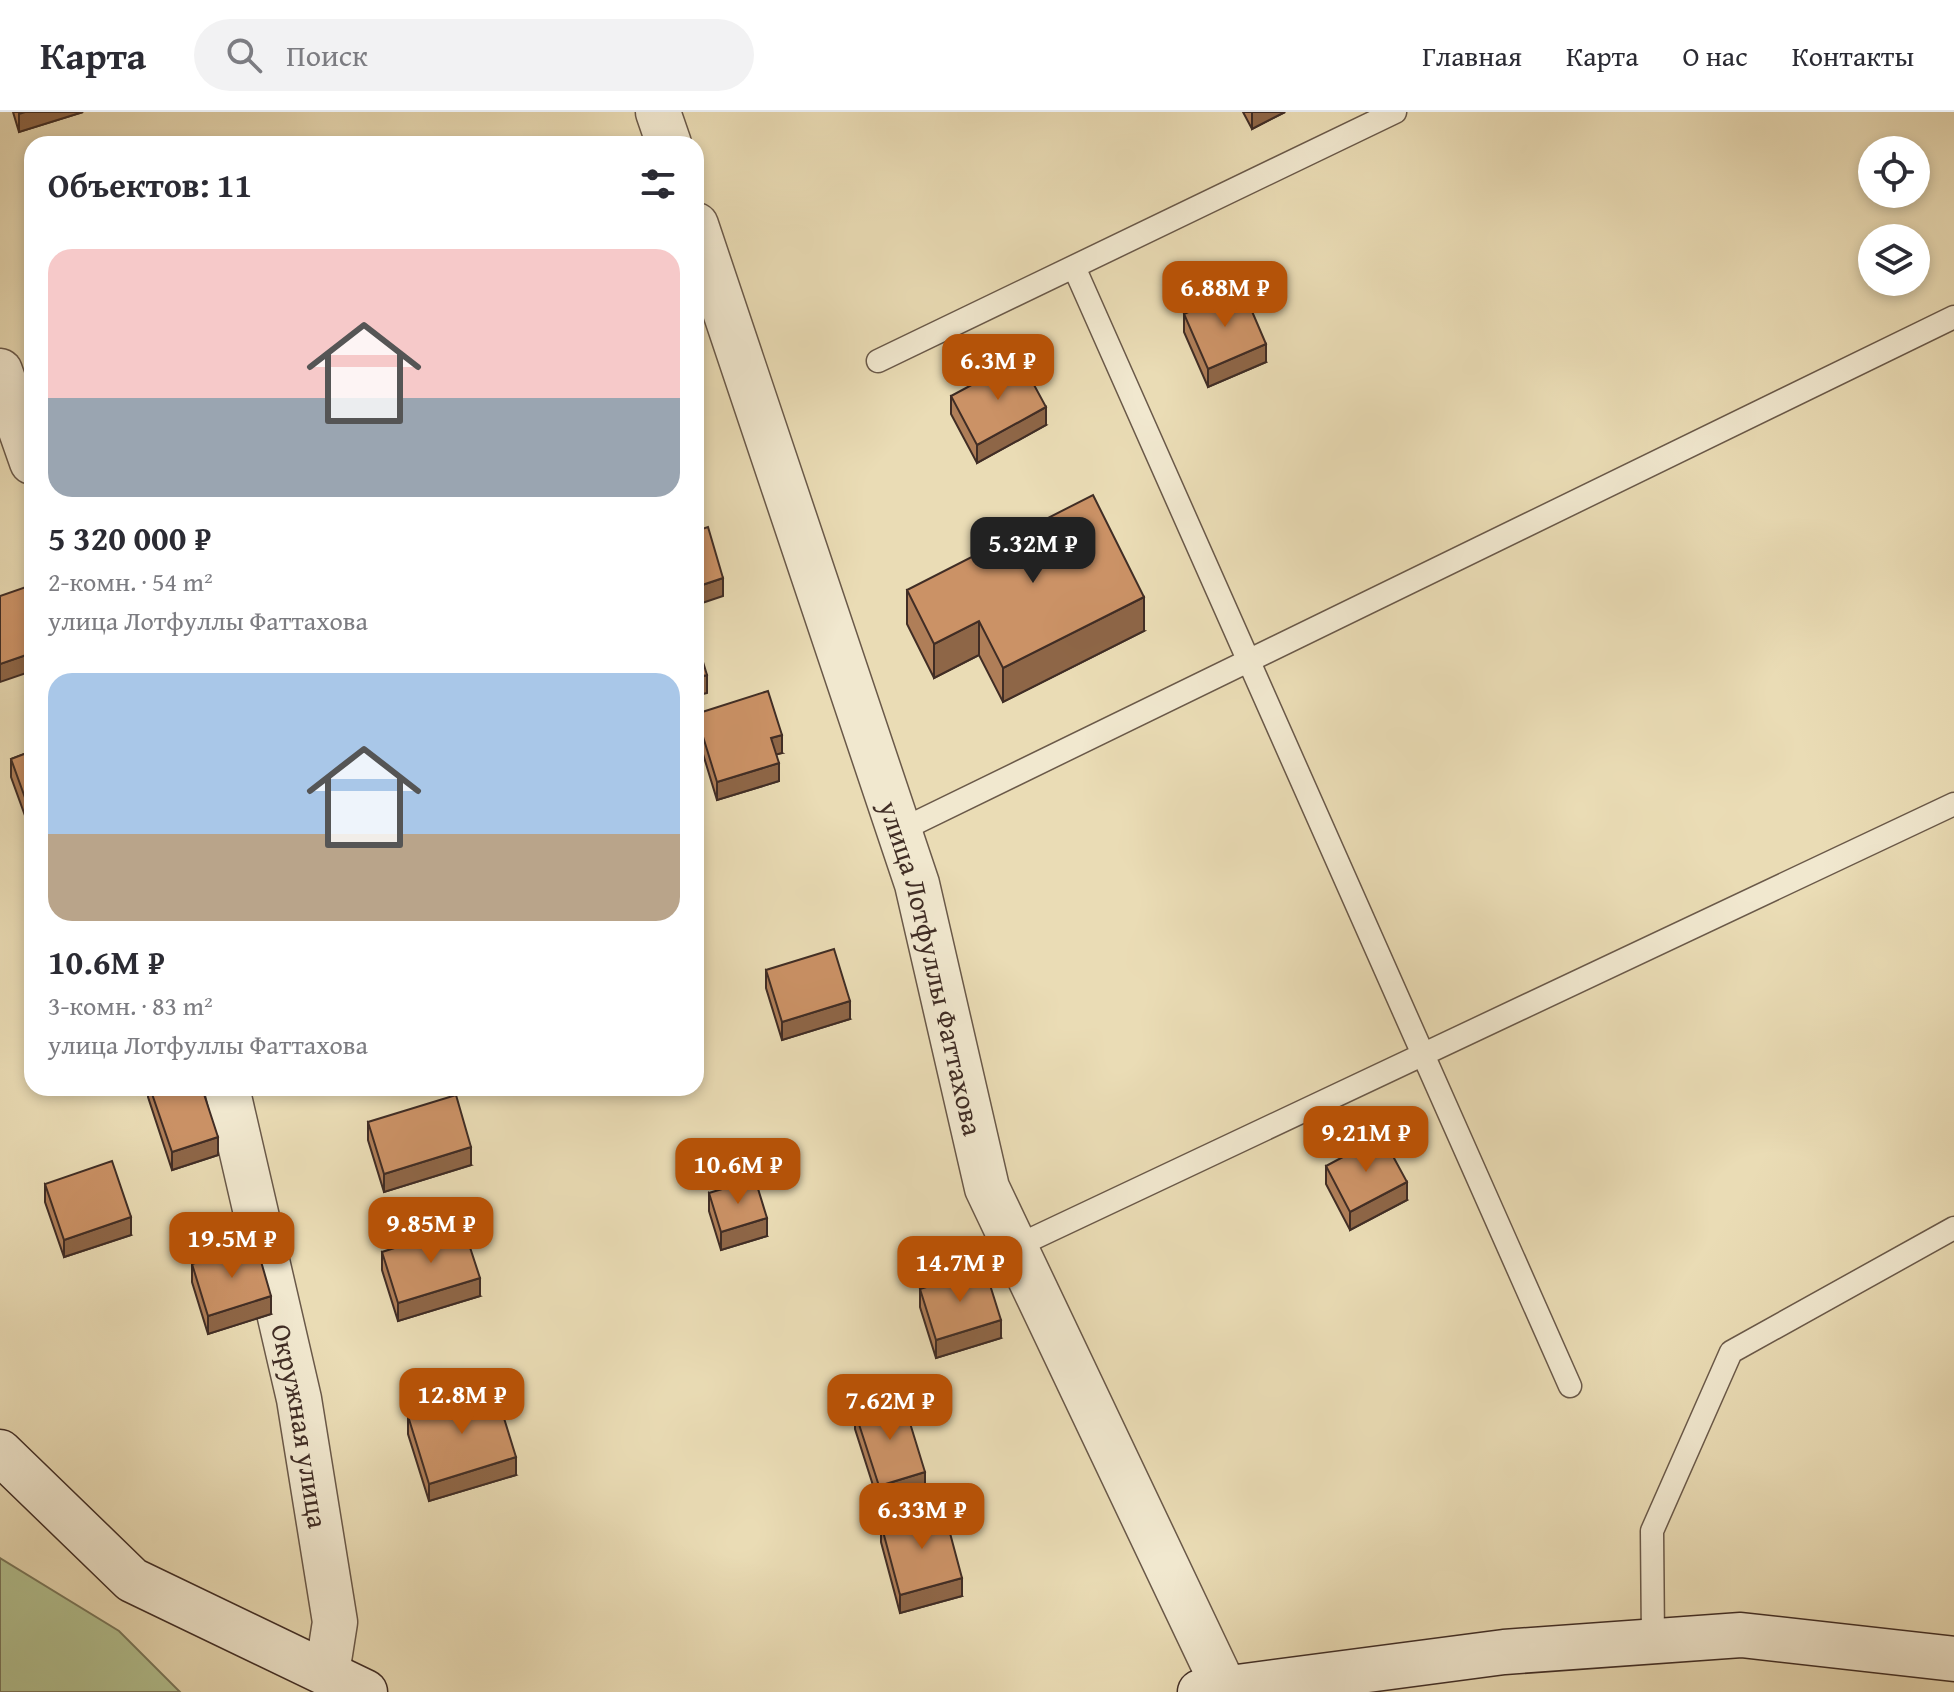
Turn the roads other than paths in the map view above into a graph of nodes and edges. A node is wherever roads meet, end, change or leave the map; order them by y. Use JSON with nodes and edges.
{"nodes":[{"id":1,"x":658,"y":112,"type":"edge"},
{"id":2,"x":1395,"y":112,"type":"edge"},
{"id":3,"x":666,"y":136,"type":"edge"},
{"id":4,"x":704,"y":249,"type":"edge"},
{"id":5,"x":1074,"y":267,"type":"junction"},
{"id":6,"x":1954,"y":317,"type":"edge"},
{"id":7,"x":878,"y":361,"type":"dead end"},
{"id":8,"x":0,"y":371,"type":"edge"},
{"id":9,"x":24,"y":439,"type":"edge"},
{"id":10,"x":1249,"y":661,"type":"junction"},
{"id":11,"x":1954,"y":804,"type":"edge"},
{"id":12,"x":899,"y":831,"type":"junction"},
{"id":13,"x":1423,"y":1054,"type":"junction"},
{"id":14,"x":229,"y":1096,"type":"edge"},
{"id":15,"x":1954,"y":1228,"type":"edge"},
{"id":16,"x":1015,"y":1247,"type":"junction"},
{"id":17,"x":1570,"y":1386,"type":"dead end"},
{"id":18,"x":0,"y":1452,"type":"edge"},
{"id":19,"x":1653,"y":1641,"type":"junction"},
{"id":20,"x":1954,"y":1659,"type":"edge"},
{"id":21,"x":346,"y":1682,"type":"edge"},
{"id":22,"x":1213,"y":1690,"type":"edge"}],
"edges":[{"from":1,"to":3,"type":"street"},
{"from":2,"to":5,"type":"lane"},
{"from":4,"to":12,"type":"street","name":"улица Лотфуллы Фаттахова"},
{"from":5,"to":7,"type":"lane"},
{"from":5,"to":10,"type":"lane"},
{"from":6,"to":10,"type":"lane"},
{"from":8,"to":9,"type":"street"},
{"from":10,"to":12,"type":"lane"},
{"from":10,"to":13,"type":"lane"},
{"from":11,"to":13,"type":"lane"},
{"from":12,"to":16,"type":"street","name":"улица Лотфуллы Фаттахова"},
{"from":13,"to":16,"type":"lane"},
{"from":13,"to":17,"type":"lane"},
{"from":14,"to":21,"type":"street","name":"Окружная улица"},
{"from":15,"to":19,"type":"lane"},
{"from":16,"to":22,"type":"street","name":"улица Лотфуллы Фаттахова"},
{"from":18,"to":21,"type":"street"},
{"from":19,"to":20,"type":"street"},
{"from":19,"to":22,"type":"street"}]}
